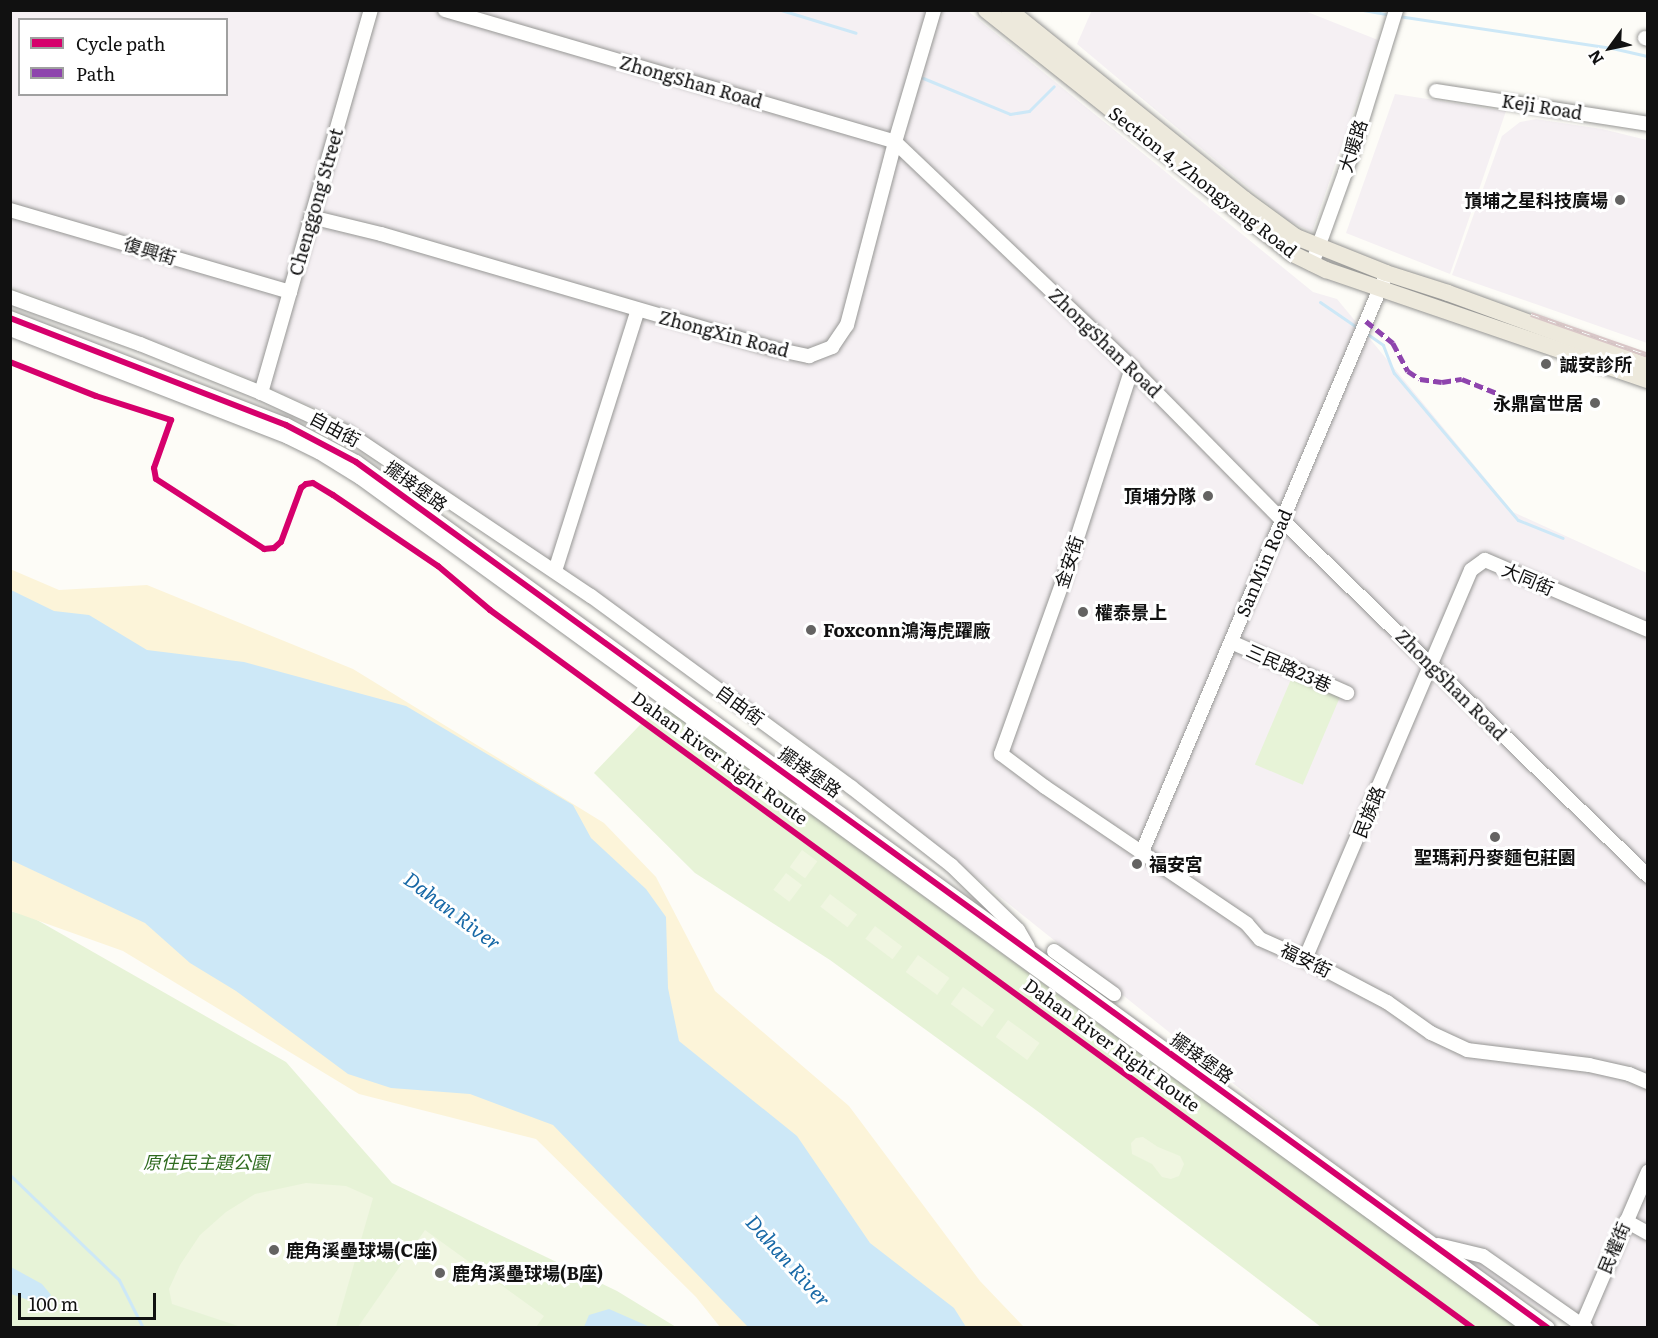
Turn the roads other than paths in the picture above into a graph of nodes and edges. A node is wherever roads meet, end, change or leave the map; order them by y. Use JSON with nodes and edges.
{"nodes":[{"id":1,"x":371,"y":10,"type":"edge"},
{"id":2,"x":445,"y":10,"type":"edge"},
{"id":3,"x":934,"y":10,"type":"edge"},
{"id":4,"x":986,"y":10,"type":"edge"},
{"id":5,"x":1009,"y":10,"type":"edge"},
{"id":6,"x":1396,"y":11,"type":"edge"},
{"id":7,"x":1436,"y":91,"type":"dead end"},
{"id":8,"x":1647,"y":124,"type":"edge"},
{"id":9,"x":895,"y":142,"type":"junction"},
{"id":10,"x":10,"y":210,"type":"edge"},
{"id":11,"x":311,"y":217,"type":"junction"},
{"id":12,"x":1320,"y":248,"type":"junction"},
{"id":13,"x":1312,"y":264,"type":"junction"},
{"id":14,"x":1383,"y":281,"type":"junction"},
{"id":15,"x":290,"y":292,"type":"junction"},
{"id":16,"x":10,"y":297,"type":"edge"},
{"id":17,"x":638,"y":310,"type":"junction"},
{"id":18,"x":10,"y":318,"type":"edge"},
{"id":19,"x":10,"y":329,"type":"edge"},
{"id":20,"x":1647,"y":366,"type":"edge"},
{"id":21,"x":1132,"y":368,"type":"junction"},
{"id":22,"x":1647,"y":380,"type":"edge"},
{"id":23,"x":261,"y":393,"type":"junction"},
{"id":24,"x":1282,"y":520,"type":"junction"},
{"id":25,"x":555,"y":571,"type":"junction"},
{"id":26,"x":1647,"y":630,"type":"edge"},
{"id":27,"x":1231,"y":642,"type":"junction"},
{"id":28,"x":1431,"y":665,"type":"junction"},
{"id":29,"x":1347,"y":693,"type":"dead end"},
{"id":30,"x":1001,"y":754,"type":"joint"},
{"id":31,"x":1142,"y":852,"type":"junction"},
{"id":32,"x":1647,"y":876,"type":"edge"},
{"id":33,"x":1030,"y":951,"type":"junction"},
{"id":34,"x":1054,"y":951,"type":"dead end"},
{"id":35,"x":1305,"y":959,"type":"junction"},
{"id":36,"x":1114,"y":994,"type":"dead end"},
{"id":37,"x":1647,"y":1082,"type":"edge"},
{"id":38,"x":1647,"y":1172,"type":"edge"},
{"id":39,"x":1626,"y":1221,"type":"junction"},
{"id":40,"x":1647,"y":1233,"type":"edge"},
{"id":41,"x":1432,"y":1249,"type":"junction"},
{"id":42,"x":1584,"y":1326,"type":"edge"},
{"id":43,"x":1530,"y":1328,"type":"edge"},
{"id":44,"x":1548,"y":1328,"type":"edge"}],
"edges":[{"from":1,"to":11,"type":"street","name":"Chenggong Street"},
{"from":2,"to":9,"type":"street","name":"ZhongShan Road"},
{"from":3,"to":9,"type":"street","name":"ZhongXin Road"},
{"from":4,"to":13,"type":"main road","name":"Section 4, Zhongyang Road"},
{"from":5,"to":12,"type":"main road","name":"Section 4, Zhongyang Road"},
{"from":6,"to":12,"type":"street","name":"大暖路"},
{"from":7,"to":8,"type":"street","name":"Keji Road"},
{"from":9,"to":17,"type":"street","name":"ZhongXin Road"},
{"from":9,"to":21,"type":"street","name":"ZhongShan Road"},
{"from":10,"to":15,"type":"street","name":"復興街"},
{"from":11,"to":15,"type":"street","name":"Chenggong Street"},
{"from":11,"to":17,"type":"street","name":"ZhongXin Road"},
{"from":12,"to":13,"type":"street","name":"大暖路"},
{"from":12,"to":14,"type":"main road","name":"Section 4, Zhongyang Road"},
{"from":13,"to":14,"type":"main road","name":"Section 4, Zhongyang Road"},
{"from":14,"to":20,"type":"main road","name":"Section 4, Zhongyang Road"},
{"from":14,"to":22,"type":"main road","name":"Section 4, Zhongyang Road"},
{"from":14,"to":24,"type":"street","name":"SanMin Road"},
{"from":15,"to":23,"type":"street","name":"Chenggong Street"},
{"from":16,"to":23,"type":"street","name":"自由街"},
{"from":17,"to":25,"type":"street"},
{"from":18,"to":33,"type":"street","name":"擺接堡路"},
{"from":19,"to":41,"type":"street","name":"擺接堡路"},
{"from":21,"to":24,"type":"street","name":"ZhongShan Road"},
{"from":21,"to":30,"type":"street","name":"金安街"},
{"from":23,"to":25,"type":"street","name":"自由街"},
{"from":24,"to":27,"type":"street","name":"SanMin Road"},
{"from":24,"to":28,"type":"street","name":"ZhongShan Road"},
{"from":25,"to":33,"type":"street","name":"自由街"},
{"from":26,"to":28,"type":"street","name":"大同街"},
{"from":27,"to":29,"type":"street","name":"三民路23巷"},
{"from":27,"to":31,"type":"street","name":"SanMin Road"},
{"from":28,"to":32,"type":"street","name":"ZhongShan Road"},
{"from":28,"to":35,"type":"street","name":"民族路"},
{"from":30,"to":31,"type":"street","name":"福安街"},
{"from":31,"to":35,"type":"street","name":"福安街"},
{"from":33,"to":41,"type":"street","name":"擺接堡路"},
{"from":34,"to":36,"type":"street"},
{"from":35,"to":37,"type":"street","name":"福安街"},
{"from":38,"to":39,"type":"street","name":"民權街"},
{"from":39,"to":40,"type":"street"},
{"from":39,"to":42,"type":"street","name":"民權街"},
{"from":41,"to":42,"type":"street"},
{"from":41,"to":43,"type":"street","name":"擺接堡路"},
{"from":41,"to":44,"type":"street","name":"擺接堡路"}]}
